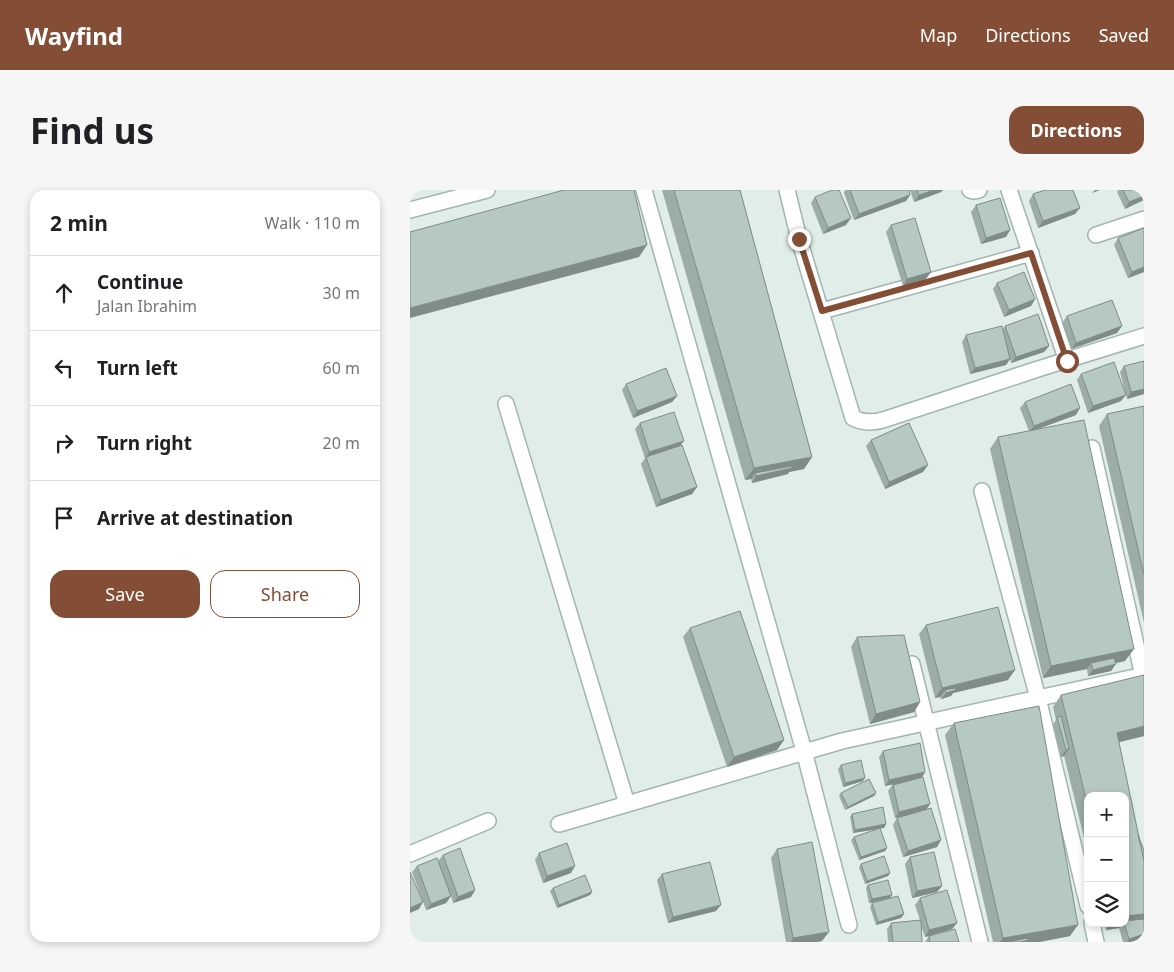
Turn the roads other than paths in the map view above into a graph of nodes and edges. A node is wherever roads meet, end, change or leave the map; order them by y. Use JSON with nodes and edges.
{"nodes":[{"id":1,"x":488,"y":190,"type":"edge"},
{"id":2,"x":644,"y":190,"type":"edge"},
{"id":3,"x":787,"y":190,"type":"edge"},
{"id":4,"x":970,"y":190,"type":"edge"},
{"id":5,"x":979,"y":190,"type":"edge"},
{"id":6,"x":1010,"y":190,"type":"edge"},
{"id":7,"x":410,"y":210,"type":"edge"},
{"id":8,"x":1144,"y":220,"type":"edge"},
{"id":9,"x":1096,"y":235,"type":"dead end"},
{"id":10,"x":1031,"y":253,"type":"junction"},
{"id":11,"x":822,"y":311,"type":"junction"},
{"id":12,"x":1144,"y":336,"type":"edge"},
{"id":13,"x":1067,"y":361,"type":"junction"},
{"id":14,"x":506,"y":404,"type":"dead end"},
{"id":15,"x":1092,"y":448,"type":"edge"},
{"id":16,"x":982,"y":491,"type":"dead end"},
{"id":17,"x":912,"y":664,"type":"edge"},
{"id":18,"x":1144,"y":676,"type":"edge"},
{"id":19,"x":1038,"y":698,"type":"junction"},
{"id":20,"x":927,"y":723,"type":"junction"},
{"id":21,"x":804,"y":751,"type":"junction"},
{"id":22,"x":627,"y":804,"type":"junction"},
{"id":23,"x":488,"y":821,"type":"dead end"},
{"id":24,"x":559,"y":824,"type":"dead end"},
{"id":25,"x":410,"y":854,"type":"edge"},
{"id":26,"x":1084,"y":889,"type":"edge"},
{"id":27,"x":849,"y":925,"type":"dead end"},
{"id":28,"x":1093,"y":927,"type":"edge"},
{"id":29,"x":980,"y":942,"type":"edge"},
{"id":30,"x":1096,"y":942,"type":"edge"}],
"edges":[{"from":1,"to":7,"type":"street"},
{"from":2,"to":21,"type":"street"},
{"from":3,"to":11,"type":"street"},
{"from":4,"to":5,"type":"street"},
{"from":6,"to":10,"type":"street"},
{"from":8,"to":9,"type":"street"},
{"from":10,"to":11,"type":"street"},
{"from":10,"to":13,"type":"street"},
{"from":11,"to":13,"type":"street"},
{"from":12,"to":13,"type":"street"},
{"from":14,"to":22,"type":"street"},
{"from":15,"to":18,"type":"street"},
{"from":16,"to":19,"type":"street"},
{"from":17,"to":20,"type":"street"},
{"from":18,"to":19,"type":"street"},
{"from":19,"to":20,"type":"street"},
{"from":19,"to":26,"type":"street"},
{"from":20,"to":21,"type":"street"},
{"from":20,"to":29,"type":"street"},
{"from":21,"to":22,"type":"street"},
{"from":21,"to":27,"type":"street"},
{"from":22,"to":24,"type":"street"},
{"from":23,"to":25,"type":"street"},
{"from":28,"to":30,"type":"street"}]}
